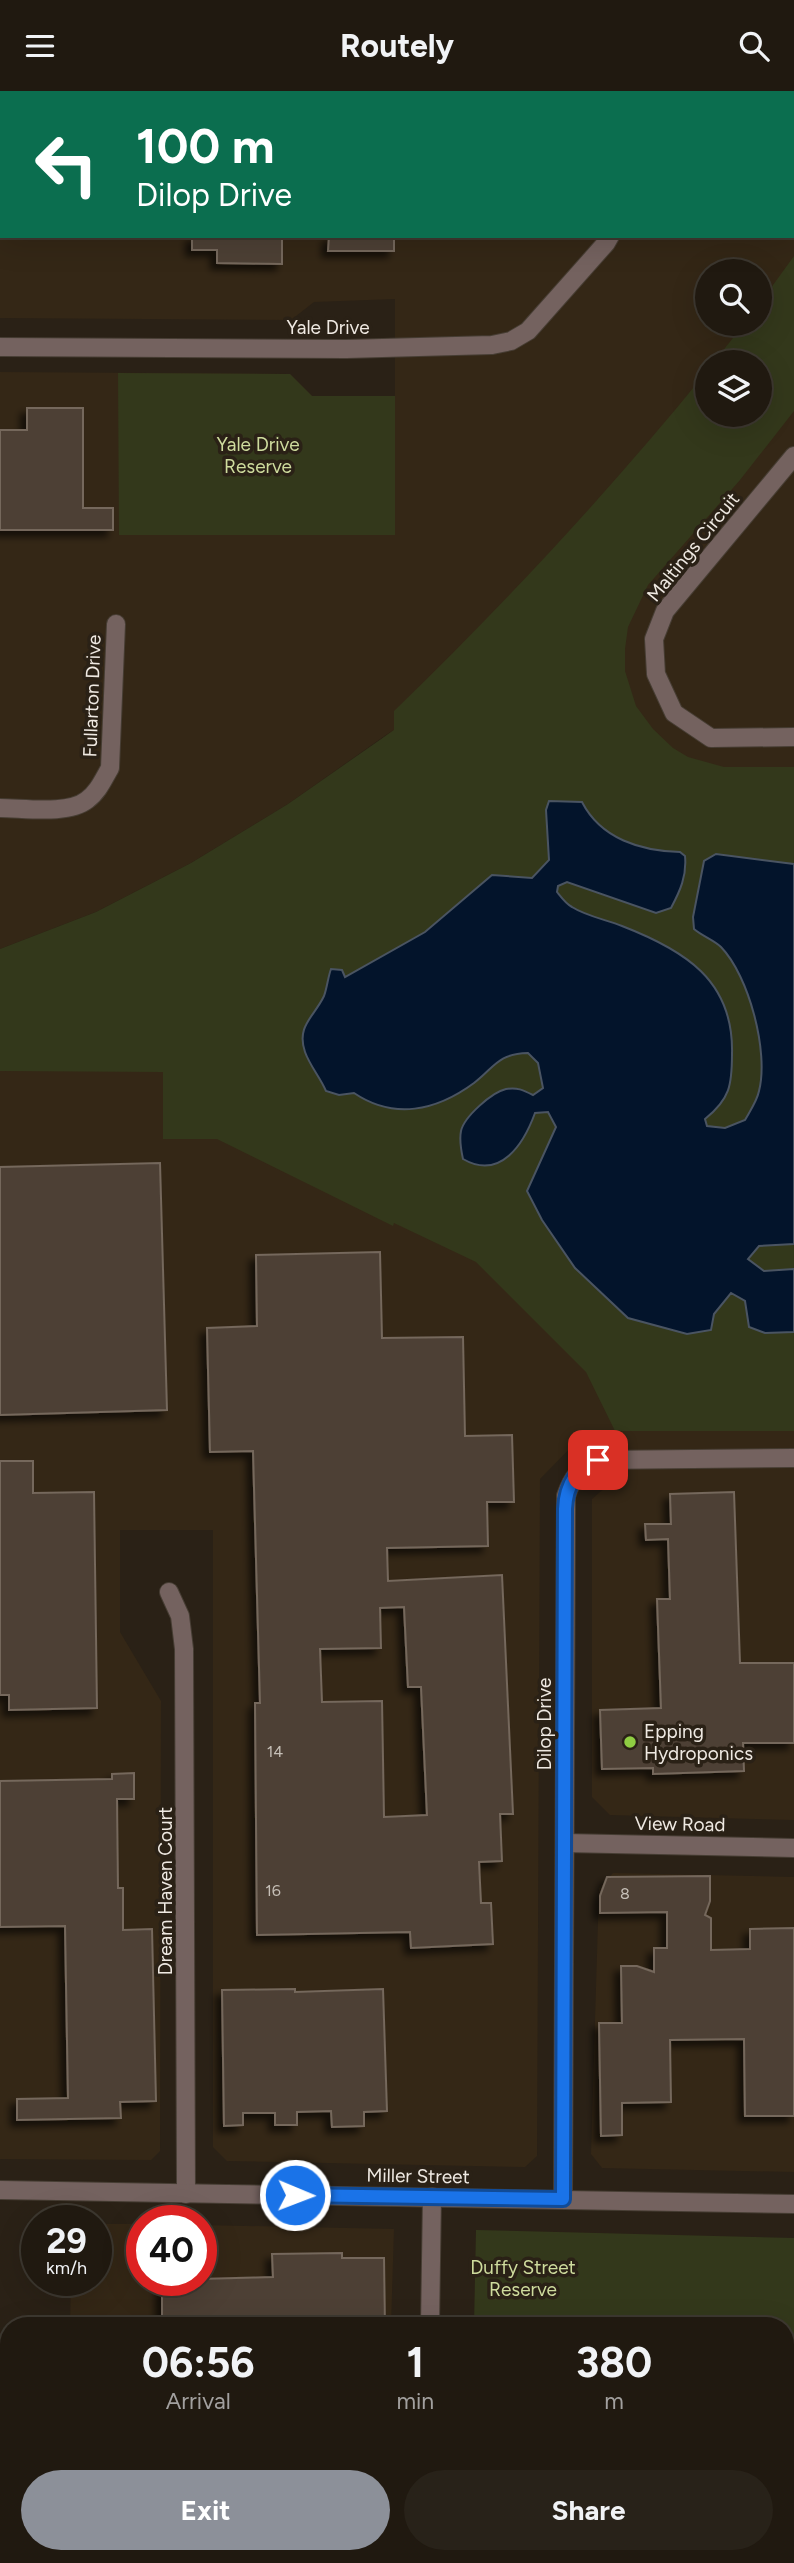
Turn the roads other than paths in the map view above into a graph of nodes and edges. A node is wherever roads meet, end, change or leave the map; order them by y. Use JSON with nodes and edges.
{"nodes":[{"id":1,"x":609,"y":238,"type":"edge"},
{"id":2,"x":0,"y":347,"type":"edge"},
{"id":3,"x":794,"y":456,"type":"edge"},
{"id":4,"x":116,"y":624,"type":"dead end"},
{"id":5,"x":794,"y":737,"type":"edge"},
{"id":6,"x":0,"y":808,"type":"edge"},
{"id":7,"x":794,"y":1458,"type":"edge"},
{"id":8,"x":169,"y":1592,"type":"dead end"},
{"id":9,"x":565,"y":1843,"type":"junction"},
{"id":10,"x":794,"y":1848,"type":"edge"},
{"id":11,"x":0,"y":2190,"type":"edge"},
{"id":12,"x":186,"y":2194,"type":"junction"},
{"id":13,"x":432,"y":2197,"type":"junction"},
{"id":14,"x":563,"y":2199,"type":"junction"},
{"id":15,"x":794,"y":2204,"type":"edge"},
{"id":16,"x":430,"y":2317,"type":"edge"}],
"edges":[{"from":1,"to":2,"type":"street","name":"Yale Drive"},
{"from":3,"to":5,"type":"street","name":"Maltings Circuit"},
{"from":4,"to":6,"type":"street","name":"Fullarton Drive"},
{"from":7,"to":9,"type":"street","name":"Dilop Drive"},
{"from":8,"to":12,"type":"street","name":"Dream Haven Court"},
{"from":9,"to":10,"type":"street","name":"View Road"},
{"from":9,"to":14,"type":"street","name":"Dilop Drive"},
{"from":11,"to":12,"type":"street","name":"Miller Street"},
{"from":12,"to":13,"type":"street","name":"Miller Street"},
{"from":13,"to":14,"type":"street","name":"Miller Street"},
{"from":13,"to":16,"type":"street"},
{"from":14,"to":15,"type":"street","name":"Miller Street"}]}
